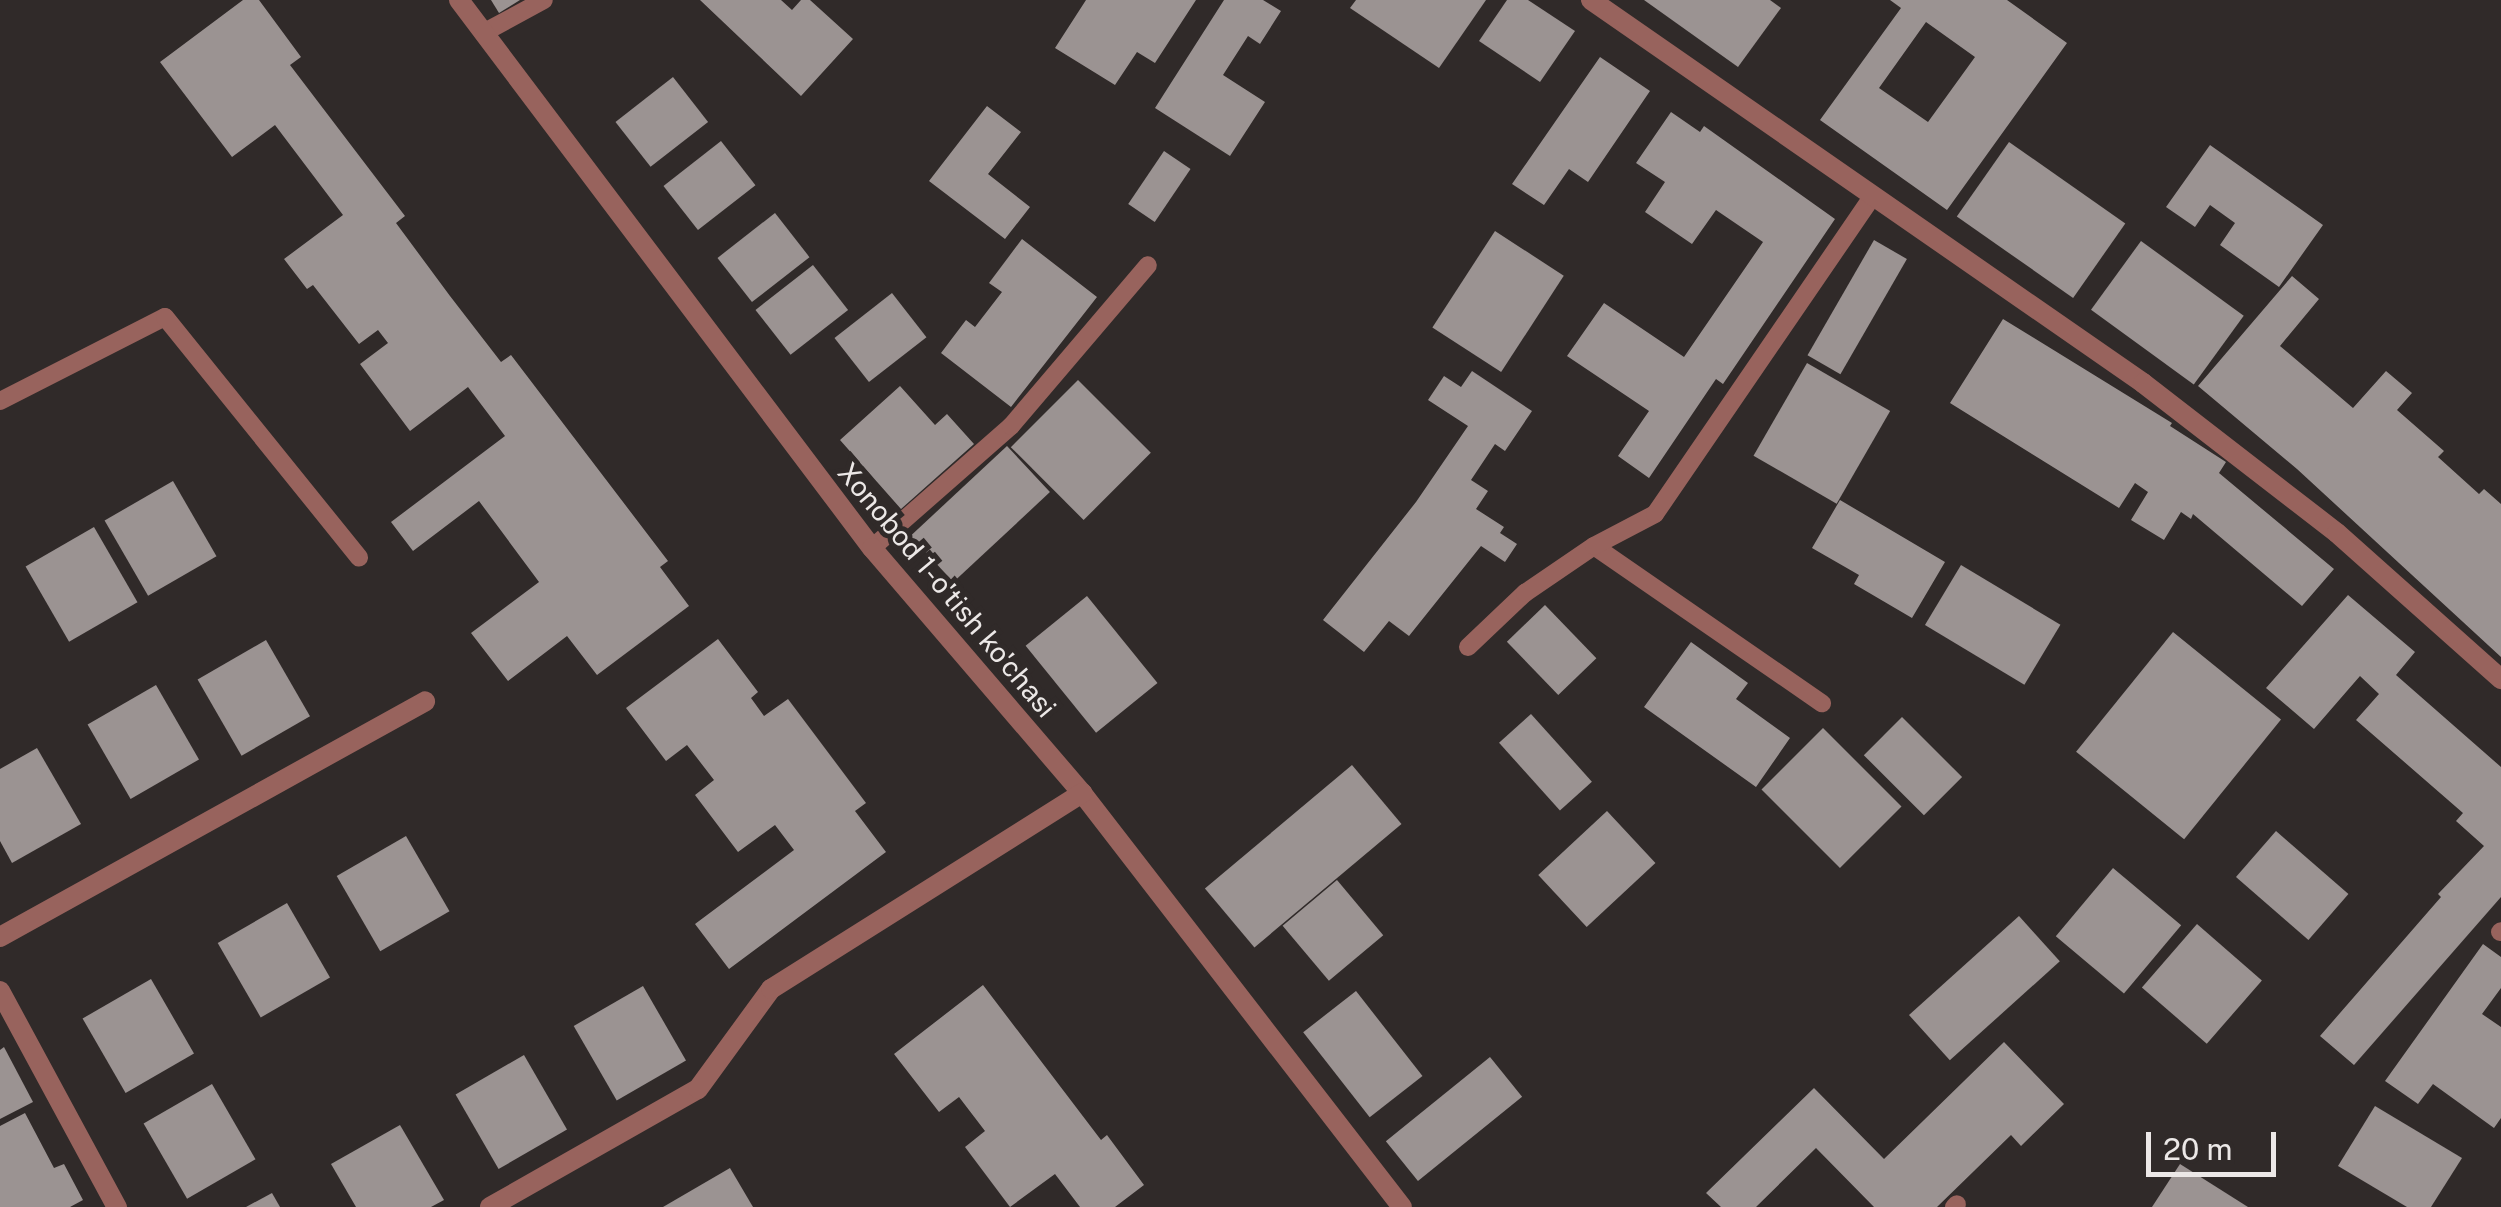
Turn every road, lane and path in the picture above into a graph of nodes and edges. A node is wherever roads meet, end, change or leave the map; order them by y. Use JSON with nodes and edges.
{"nodes":[{"id":1,"x":459,"y":0,"type":"edge"},
{"id":2,"x":544,"y":0,"type":"edge"},
{"id":3,"x":1590,"y":0,"type":"edge"},
{"id":4,"x":484,"y":33,"type":"junction"},
{"id":5,"x":1872,"y":197,"type":"junction"},
{"id":6,"x":1148,"y":265,"type":"dead end"},
{"id":7,"x":0,"y":402,"type":"edge"},
{"id":8,"x":1594,"y":546,"type":"junction"},
{"id":9,"x":872,"y":548,"type":"junction"},
{"id":10,"x":358,"y":557,"type":"dead end"},
{"id":11,"x":1468,"y":647,"type":"dead end"},
{"id":12,"x":2501,"y":679,"type":"edge"},
{"id":13,"x":424,"y":702,"type":"dead end"},
{"id":14,"x":1822,"y":703,"type":"dead end"},
{"id":15,"x":1082,"y":793,"type":"junction"},
{"id":16,"x":0,"y":937,"type":"edge"},
{"id":17,"x":0,"y":991,"type":"edge"},
{"id":18,"x":117,"y":1207,"type":"edge"},
{"id":19,"x":490,"y":1207,"type":"edge"},
{"id":20,"x":1402,"y":1207,"type":"edge"}],
"edges":[{"from":1,"to":4,"type":"street","name":"Xonobod 1-o'tish ko'chasi"},
{"from":2,"to":4,"type":"lane"},
{"from":3,"to":5,"type":"street"},
{"from":4,"to":9,"type":"street","name":"Xonobod 1-o'tish ko'chasi"},
{"from":5,"to":8,"type":"lane"},
{"from":5,"to":12,"type":"street"},
{"from":6,"to":9,"type":"lane"},
{"from":7,"to":10,"type":"lane"},
{"from":8,"to":11,"type":"lane"},
{"from":8,"to":14,"type":"lane"},
{"from":9,"to":15,"type":"street","name":"Xonobod 1-o'tish ko'chasi"},
{"from":13,"to":16,"type":"street"},
{"from":15,"to":19,"type":"street"},
{"from":15,"to":20,"type":"street","name":"Xonobod 1-o'tish ko'chasi"},
{"from":17,"to":18,"type":"street"}]}
